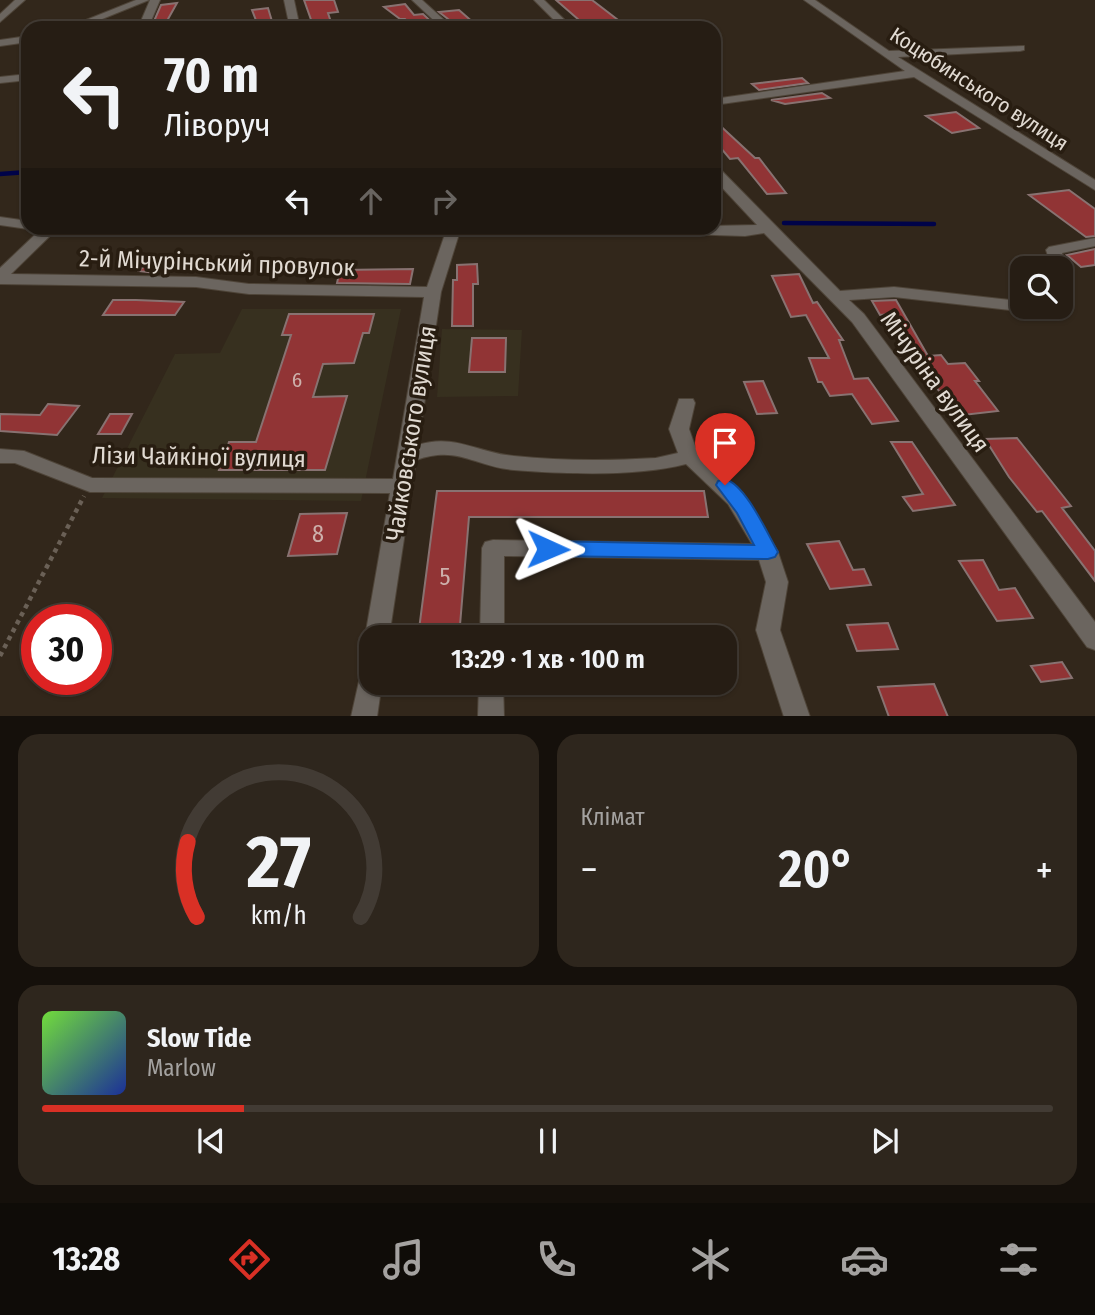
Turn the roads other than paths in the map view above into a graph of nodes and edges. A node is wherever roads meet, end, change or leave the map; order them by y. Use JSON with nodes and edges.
{"nodes":[{"id":1,"x":20,"y":0,"type":"edge"},
{"id":2,"x":144,"y":0,"type":"edge"},
{"id":3,"x":155,"y":0,"type":"edge"},
{"id":4,"x":289,"y":0,"type":"edge"},
{"id":5,"x":417,"y":0,"type":"edge"},
{"id":6,"x":539,"y":0,"type":"edge"},
{"id":7,"x":809,"y":0,"type":"edge"},
{"id":8,"x":0,"y":19,"type":"edge"},
{"id":9,"x":89,"y":21,"type":"edge"},
{"id":10,"x":147,"y":21,"type":"edge"},
{"id":11,"x":294,"y":21,"type":"edge"},
{"id":12,"x":440,"y":21,"type":"edge"},
{"id":13,"x":561,"y":21,"type":"edge"},
{"id":14,"x":21,"y":40,"type":"edge"},
{"id":15,"x":0,"y":43,"type":"edge"},
{"id":16,"x":1020,"y":48,"type":"dead end"},
{"id":17,"x":886,"y":54,"type":"junction"},
{"id":18,"x":916,"y":73,"type":"junction"},
{"id":19,"x":21,"y":78,"type":"edge"},
{"id":20,"x":0,"y":80,"type":"edge"},
{"id":21,"x":721,"y":101,"type":"edge"},
{"id":22,"x":721,"y":179,"type":"edge"},
{"id":23,"x":1095,"y":186,"type":"edge"},
{"id":24,"x":0,"y":221,"type":"edge"},
{"id":25,"x":21,"y":224,"type":"edge"},
{"id":26,"x":767,"y":228,"type":"junction"},
{"id":27,"x":721,"y":231,"type":"edge"},
{"id":28,"x":44,"y":235,"type":"edge"},
{"id":29,"x":454,"y":235,"type":"edge"},
{"id":30,"x":1095,"y":242,"type":"edge"},
{"id":31,"x":1056,"y":256,"type":"edge"},
{"id":32,"x":0,"y":278,"type":"edge"},
{"id":33,"x":433,"y":292,"type":"junction"},
{"id":34,"x":837,"y":296,"type":"junction"},
{"id":35,"x":1010,"y":305,"type":"edge"},
{"id":36,"x":686,"y":403,"type":"dead end"},
{"id":37,"x":0,"y":456,"type":"edge"},
{"id":38,"x":407,"y":456,"type":"junction"},
{"id":39,"x":689,"y":457,"type":"junction"},
{"id":40,"x":403,"y":486,"type":"junction"},
{"id":41,"x":768,"y":552,"type":"junction"},
{"id":42,"x":379,"y":625,"type":"edge"},
{"id":43,"x":492,"y":625,"type":"edge"},
{"id":44,"x":1095,"y":640,"type":"edge"},
{"id":45,"x":368,"y":695,"type":"edge"},
{"id":46,"x":491,"y":695,"type":"edge"},
{"id":47,"x":364,"y":716,"type":"edge"},
{"id":48,"x":491,"y":716,"type":"edge"},
{"id":49,"x":797,"y":716,"type":"edge"}],
"edges":[{"from":1,"to":8,"type":"street"},
{"from":2,"to":9,"type":"street"},
{"from":3,"to":10,"type":"street"},
{"from":4,"to":11,"type":"street"},
{"from":5,"to":12,"type":"street"},
{"from":6,"to":13,"type":"street"},
{"from":7,"to":17,"type":"street","name":"Коцюбинського вулиця"},
{"from":14,"to":15,"type":"street"},
{"from":16,"to":17,"type":"street"},
{"from":17,"to":18,"type":"street","name":"Коцюбинського вулиця"},
{"from":18,"to":21,"type":"street"},
{"from":18,"to":23,"type":"street","name":"Коцюбинського вулиця"},
{"from":19,"to":20,"type":"street"},
{"from":22,"to":26,"type":"street","name":"Мічуріна вулиця"},
{"from":24,"to":25,"type":"street"},
{"from":26,"to":27,"type":"street"},
{"from":26,"to":34,"type":"street","name":"Мічуріна вулиця"},
{"from":28,"to":32,"type":"street"},
{"from":29,"to":33,"type":"street","name":"Чайковського вулиця"},
{"from":30,"to":31,"type":"street"},
{"from":32,"to":33,"type":"street","name":"2-й Мічурінський провулок"},
{"from":33,"to":38,"type":"street","name":"Чайковського вулиця"},
{"from":34,"to":35,"type":"street"},
{"from":34,"to":44,"type":"street","name":"Мічуріна вулиця"},
{"from":36,"to":39,"type":"street"},
{"from":37,"to":40,"type":"street","name":"Лізи Чайкіної вулиця"},
{"from":38,"to":39,"type":"street"},
{"from":38,"to":40,"type":"street","name":"Чайковського вулиця"},
{"from":39,"to":41,"type":"street"},
{"from":40,"to":42,"type":"street","name":"Чайковського вулиця"},
{"from":41,"to":43,"type":"street"},
{"from":41,"to":49,"type":"street"},
{"from":45,"to":47,"type":"street"},
{"from":46,"to":48,"type":"street"}]}
